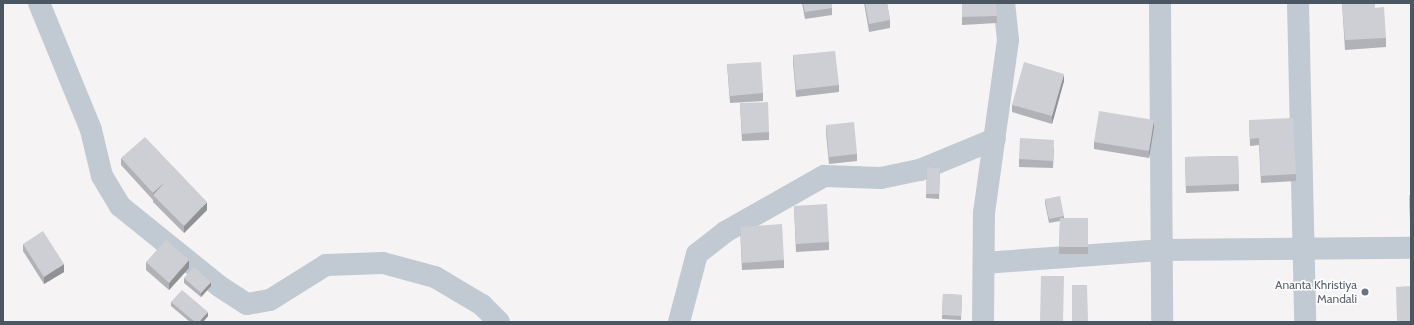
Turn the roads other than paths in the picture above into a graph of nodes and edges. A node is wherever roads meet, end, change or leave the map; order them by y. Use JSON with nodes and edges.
{"nodes":[{"id":1,"x":39,"y":3,"type":"edge"},
{"id":2,"x":1004,"y":3,"type":"edge"},
{"id":3,"x":1160,"y":3,"type":"edge"},
{"id":4,"x":1298,"y":3,"type":"edge"},
{"id":5,"x":995,"y":139,"type":"junction"},
{"id":6,"x":1411,"y":248,"type":"edge"},
{"id":7,"x":1160,"y":250,"type":"junction"},
{"id":8,"x":1301,"y":251,"type":"junction"},
{"id":9,"x":984,"y":263,"type":"junction"},
{"id":10,"x":499,"y":322,"type":"edge"},
{"id":11,"x":679,"y":322,"type":"edge"},
{"id":12,"x":983,"y":322,"type":"edge"},
{"id":13,"x":1162,"y":322,"type":"edge"},
{"id":14,"x":1305,"y":322,"type":"edge"}],
"edges":[{"from":1,"to":10,"type":"street"},
{"from":2,"to":5,"type":"street"},
{"from":3,"to":7,"type":"street"},
{"from":4,"to":8,"type":"street"},
{"from":5,"to":9,"type":"street"},
{"from":5,"to":11,"type":"street"},
{"from":6,"to":8,"type":"street"},
{"from":7,"to":8,"type":"street"},
{"from":7,"to":9,"type":"street"},
{"from":7,"to":13,"type":"street"},
{"from":8,"to":14,"type":"street"},
{"from":9,"to":12,"type":"street"}]}
